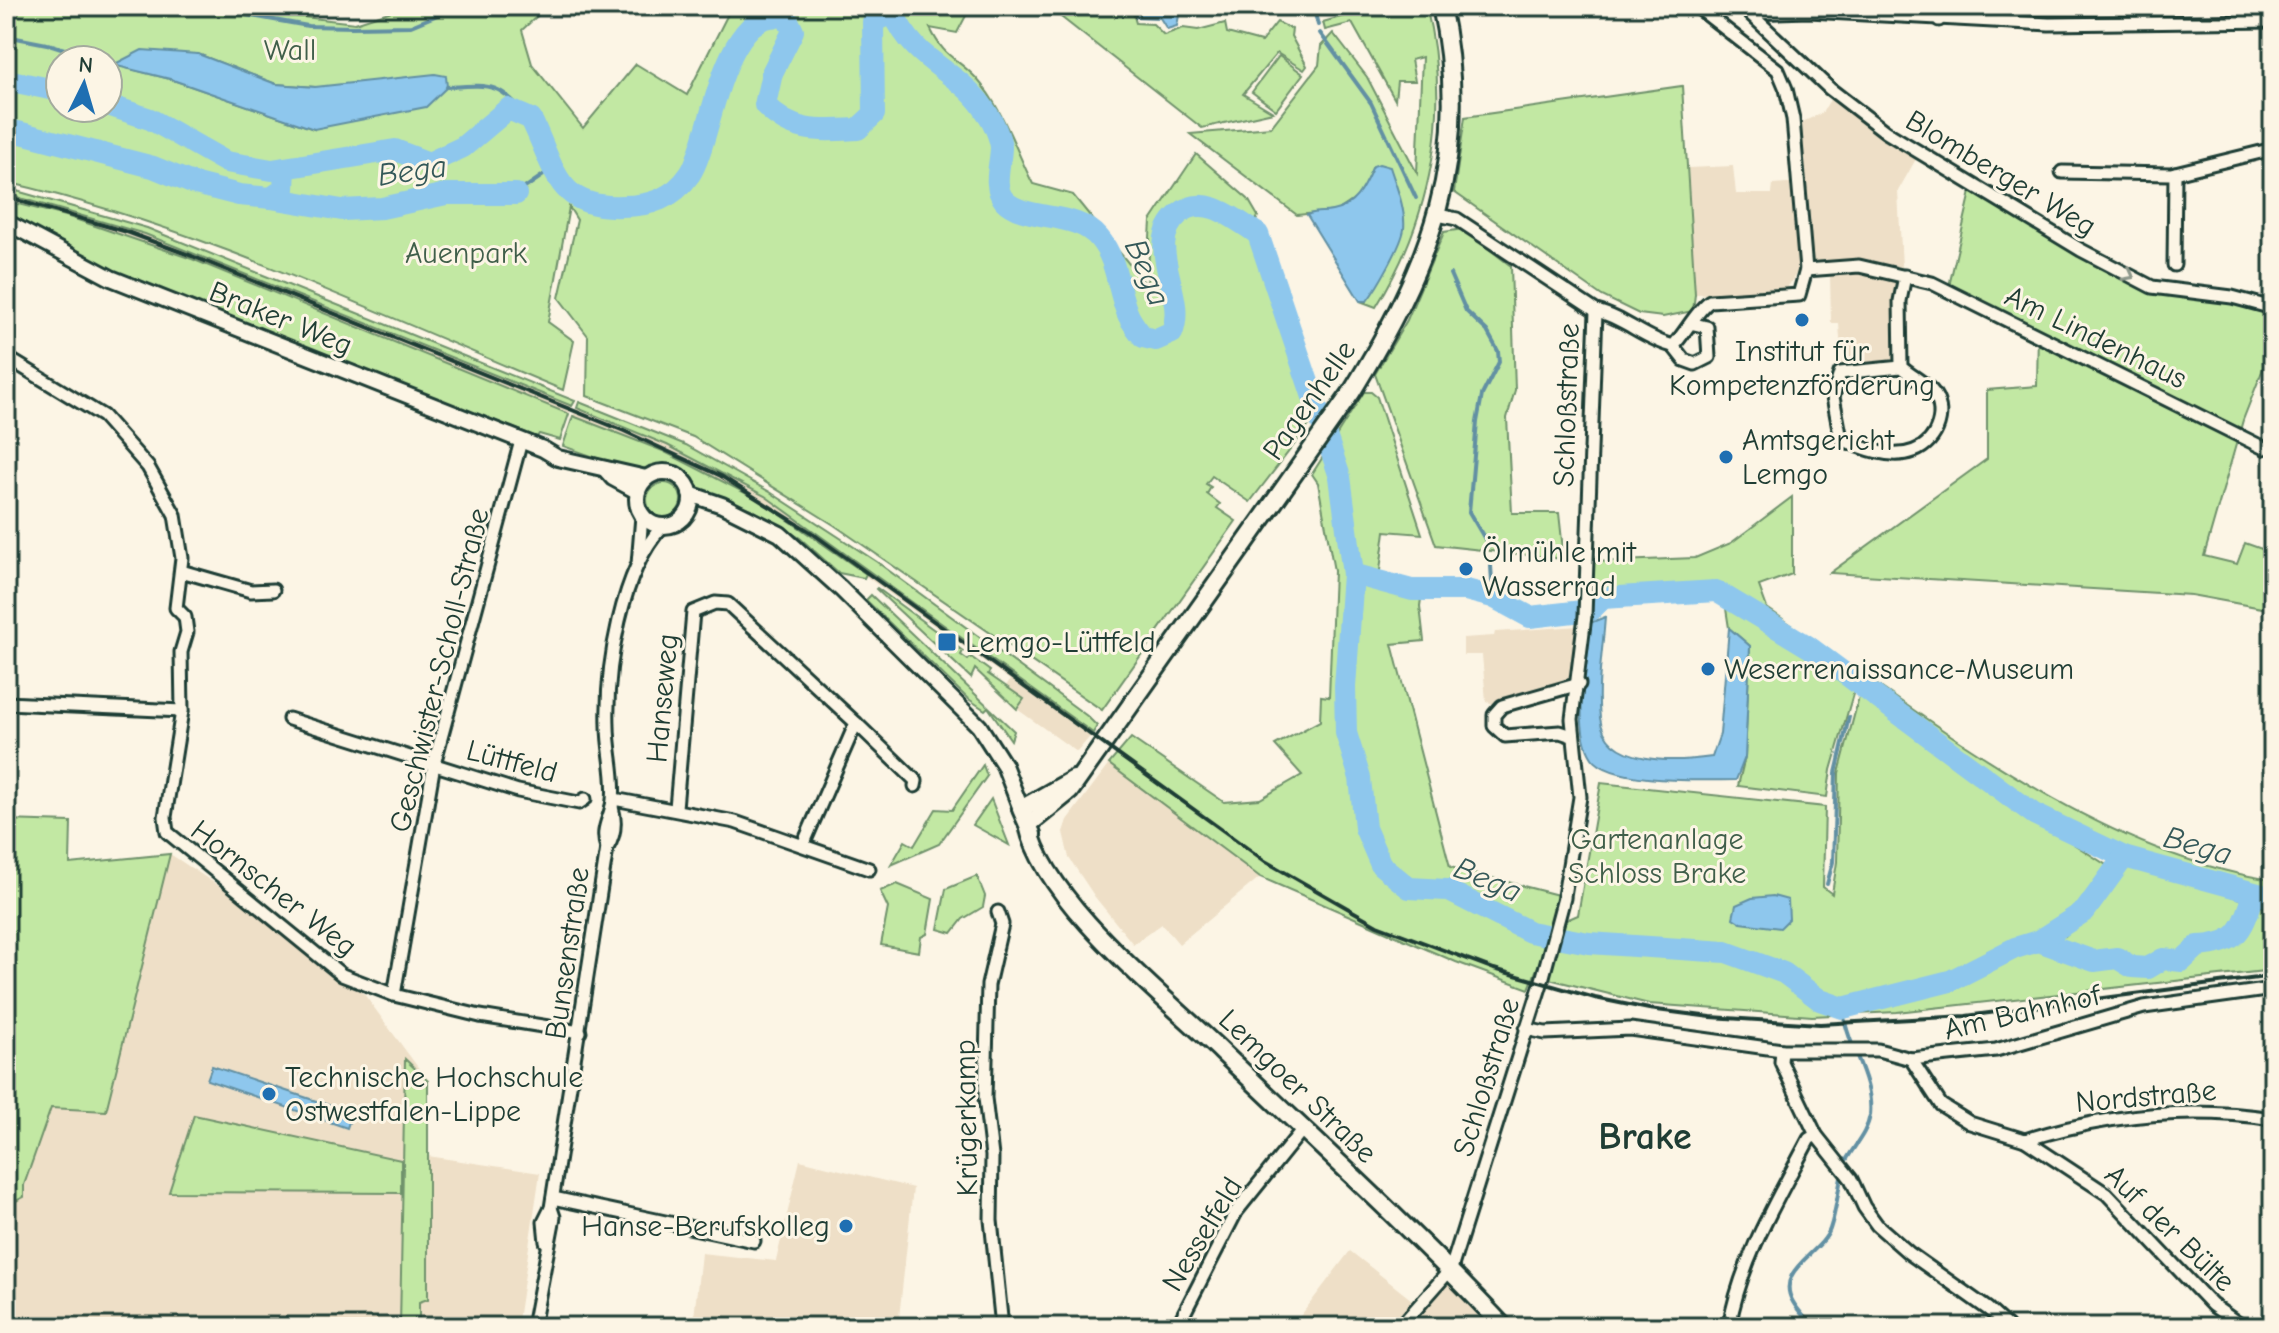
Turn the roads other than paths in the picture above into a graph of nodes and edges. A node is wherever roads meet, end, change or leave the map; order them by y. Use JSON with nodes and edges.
{"nodes":[{"id":1,"x":1441,"y":6,"type":"edge"},
{"id":2,"x":1696,"y":6,"type":"edge"},
{"id":3,"x":1939,"y":6,"type":"edge"},
{"id":4,"x":1746,"y":9,"type":"edge"},
{"id":5,"x":1939,"y":20,"type":"junction"},
{"id":6,"x":2273,"y":21,"type":"edge"},
{"id":7,"x":2273,"y":149,"type":"edge"},
{"id":8,"x":2062,"y":172,"type":"dead end"},
{"id":9,"x":2175,"y":173,"type":"junction"},
{"id":10,"x":1438,"y":215,"type":"junction"},
{"id":11,"x":6,"y":222,"type":"edge"},
{"id":12,"x":2174,"y":265,"type":"dead end"},
{"id":13,"x":1806,"y":270,"type":"junction"},
{"id":14,"x":1905,"y":276,"type":"junction"},
{"id":15,"x":2273,"y":308,"type":"edge"},
{"id":16,"x":1596,"y":311,"type":"junction"},
{"id":17,"x":1694,"y":324,"type":"junction"},
{"id":18,"x":1673,"y":346,"type":"junction"},
{"id":19,"x":6,"y":357,"type":"edge"},
{"id":20,"x":1901,"y":367,"type":"junction"},
{"id":21,"x":521,"y":441,"type":"junction"},
{"id":22,"x":2264,"y":448,"type":"dead end"},
{"id":23,"x":642,"y":485,"type":"junction"},
{"id":24,"x":690,"y":494,"type":"junction"},
{"id":25,"x":689,"y":510,"type":"junction"},
{"id":26,"x":735,"y":511,"type":"junction"},
{"id":27,"x":642,"y":516,"type":"junction"},
{"id":28,"x":662,"y":527,"type":"junction"},
{"id":29,"x":638,"y":565,"type":"junction"},
{"id":30,"x":181,"y":571,"type":"junction"},
{"id":31,"x":273,"y":590,"type":"dead end"},
{"id":32,"x":1577,"y":684,"type":"junction"},
{"id":33,"x":6,"y":703,"type":"edge"},
{"id":34,"x":182,"y":711,"type":"junction"},
{"id":35,"x":289,"y":719,"type":"dead end"},
{"id":36,"x":856,"y":723,"type":"junction"},
{"id":37,"x":1572,"y":736,"type":"junction"},
{"id":38,"x":434,"y":764,"type":"junction"},
{"id":39,"x":1078,"y":776,"type":"junction"},
{"id":40,"x":915,"y":786,"type":"dead end"},
{"id":41,"x":585,"y":799,"type":"dead end"},
{"id":42,"x":613,"y":803,"type":"junction"},
{"id":43,"x":676,"y":808,"type":"junction"},
{"id":44,"x":1021,"y":809,"type":"junction"},
{"id":45,"x":1028,"y":825,"type":"junction"},
{"id":46,"x":803,"y":845,"type":"junction"},
{"id":47,"x":869,"y":869,"type":"dead end"},
{"id":48,"x":998,"y":912,"type":"dead end"},
{"id":49,"x":2273,"y":989,"type":"edge"},
{"id":50,"x":388,"y":993,"type":"junction"},
{"id":51,"x":1526,"y":1029,"type":"junction"},
{"id":52,"x":580,"y":1032,"type":"junction"},
{"id":53,"x":1782,"y":1050,"type":"junction"},
{"id":54,"x":1911,"y":1059,"type":"junction"},
{"id":55,"x":2273,"y":1119,"type":"edge"},
{"id":56,"x":1302,"y":1130,"type":"junction"},
{"id":57,"x":1816,"y":1135,"type":"junction"},
{"id":58,"x":2025,"y":1140,"type":"junction"},
{"id":59,"x":552,"y":1203,"type":"junction"},
{"id":60,"x":754,"y":1241,"type":"dead end"},
{"id":61,"x":1451,"y":1269,"type":"junction"},
{"id":62,"x":533,"y":1327,"type":"edge"},
{"id":63,"x":1002,"y":1327,"type":"edge"},
{"id":64,"x":1177,"y":1327,"type":"edge"},
{"id":65,"x":1400,"y":1327,"type":"edge"},
{"id":66,"x":1504,"y":1327,"type":"edge"},
{"id":67,"x":1729,"y":1327,"type":"edge"},
{"id":68,"x":2008,"y":1327,"type":"edge"},
{"id":69,"x":2243,"y":1327,"type":"edge"}],
"edges":[{"from":1,"to":10,"type":"main road","name":"Pagenhelle"},
{"from":2,"to":13,"type":"street"},
{"from":3,"to":5,"type":"street"},
{"from":4,"to":5,"type":"street"},
{"from":4,"to":15,"type":"street","name":"Blomberger Weg","one_way":true},
{"from":5,"to":6,"type":"street"},
{"from":7,"to":9,"type":"street"},
{"from":8,"to":9,"type":"street"},
{"from":9,"to":12,"type":"street"},
{"from":10,"to":16,"type":"street","name":"Schloßstraße"},
{"from":10,"to":39,"type":"main road","name":"Pagenhelle"},
{"from":11,"to":21,"type":"street","name":"Braker Weg"},
{"from":13,"to":14,"type":"street","name":"Am Lindenhaus"},
{"from":13,"to":17,"type":"street"},
{"from":14,"to":20,"type":"street"},
{"from":14,"to":22,"type":"street","name":"Am Lindenhaus"},
{"from":16,"to":18,"type":"street"},
{"from":16,"to":32,"type":"street","name":"Schloßstraße"},
{"from":17,"to":18,"type":"street"},
{"from":17,"to":18,"type":"street"},
{"from":19,"to":30,"type":"street","name":"Hornscher Weg"},
{"from":20,"to":20,"type":"street"},
{"from":21,"to":23,"type":"street","name":"Braker Weg"},
{"from":21,"to":38,"type":"street","name":"Geschwister-Scholl-Straße"},
{"from":23,"to":24,"type":"street","name":"Braker Weg"},
{"from":23,"to":27,"type":"street"},
{"from":24,"to":25,"type":"street"},
{"from":24,"to":26,"type":"street","name":"Braker Weg"},
{"from":25,"to":26,"type":"street","name":"Braker Weg"},
{"from":25,"to":28,"type":"street"},
{"from":26,"to":44,"type":"street","name":"Braker Weg"},
{"from":27,"to":28,"type":"street"},
{"from":27,"to":29,"type":"street","name":"Bunsenstraße"},
{"from":28,"to":29,"type":"street","name":"Bunsenstraße"},
{"from":29,"to":42,"type":"street","name":"Bunsenstraße"},
{"from":30,"to":31,"type":"street"},
{"from":30,"to":34,"type":"street","name":"Hornscher Weg"},
{"from":32,"to":37,"type":"street","name":"Schloßstraße"},
{"from":32,"to":37,"type":"street"},
{"from":33,"to":34,"type":"street"},
{"from":34,"to":50,"type":"street","name":"Hornscher Weg"},
{"from":35,"to":38,"type":"street","name":"Lüttfeld"},
{"from":36,"to":40,"type":"street","name":"Hanseweg"},
{"from":36,"to":43,"type":"street","name":"Hanseweg"},
{"from":36,"to":46,"type":"street"},
{"from":37,"to":51,"type":"street","name":"Schloßstraße"},
{"from":38,"to":41,"type":"street","name":"Lüttfeld"},
{"from":38,"to":50,"type":"street","name":"Geschwister-Scholl-Straße"},
{"from":39,"to":44,"type":"main road","name":"Pagenhelle"},
{"from":39,"to":45,"type":"main road","name":"Pagenhelle"},
{"from":42,"to":43,"type":"street"},
{"from":42,"to":52,"type":"street","name":"Bunsenstraße"},
{"from":43,"to":46,"type":"street"},
{"from":44,"to":45,"type":"main road","name":"Lemgoer Straße"},
{"from":45,"to":56,"type":"main road","name":"Lemgoer Straße"},
{"from":46,"to":47,"type":"street"},
{"from":48,"to":63,"type":"street","name":"Krügerkamp"},
{"from":49,"to":54,"type":"street","name":"Am Bahnhof"},
{"from":50,"to":52,"type":"street","name":"Hornscher Weg"},
{"from":51,"to":53,"type":"street","name":"Am Bahnhof"},
{"from":51,"to":61,"type":"street","name":"Schloßstraße"},
{"from":52,"to":59,"type":"street","name":"Bunsenstraße"},
{"from":53,"to":54,"type":"street","name":"Am Bahnhof"},
{"from":53,"to":57,"type":"street"},
{"from":54,"to":58,"type":"street","name":"Auf der Bülte"},
{"from":55,"to":58,"type":"street","name":"Nordstraße"},
{"from":56,"to":61,"type":"main road","name":"Lemgoer Straße"},
{"from":56,"to":64,"type":"street","name":"Nesselfeld"},
{"from":57,"to":67,"type":"street"},
{"from":57,"to":68,"type":"street"},
{"from":58,"to":69,"type":"street","name":"Auf der Bülte"},
{"from":59,"to":60,"type":"street"},
{"from":59,"to":62,"type":"street","name":"Bunsenstraße"},
{"from":61,"to":65,"type":"street"},
{"from":61,"to":66,"type":"main road","name":"Lemgoer Straße"}]}
